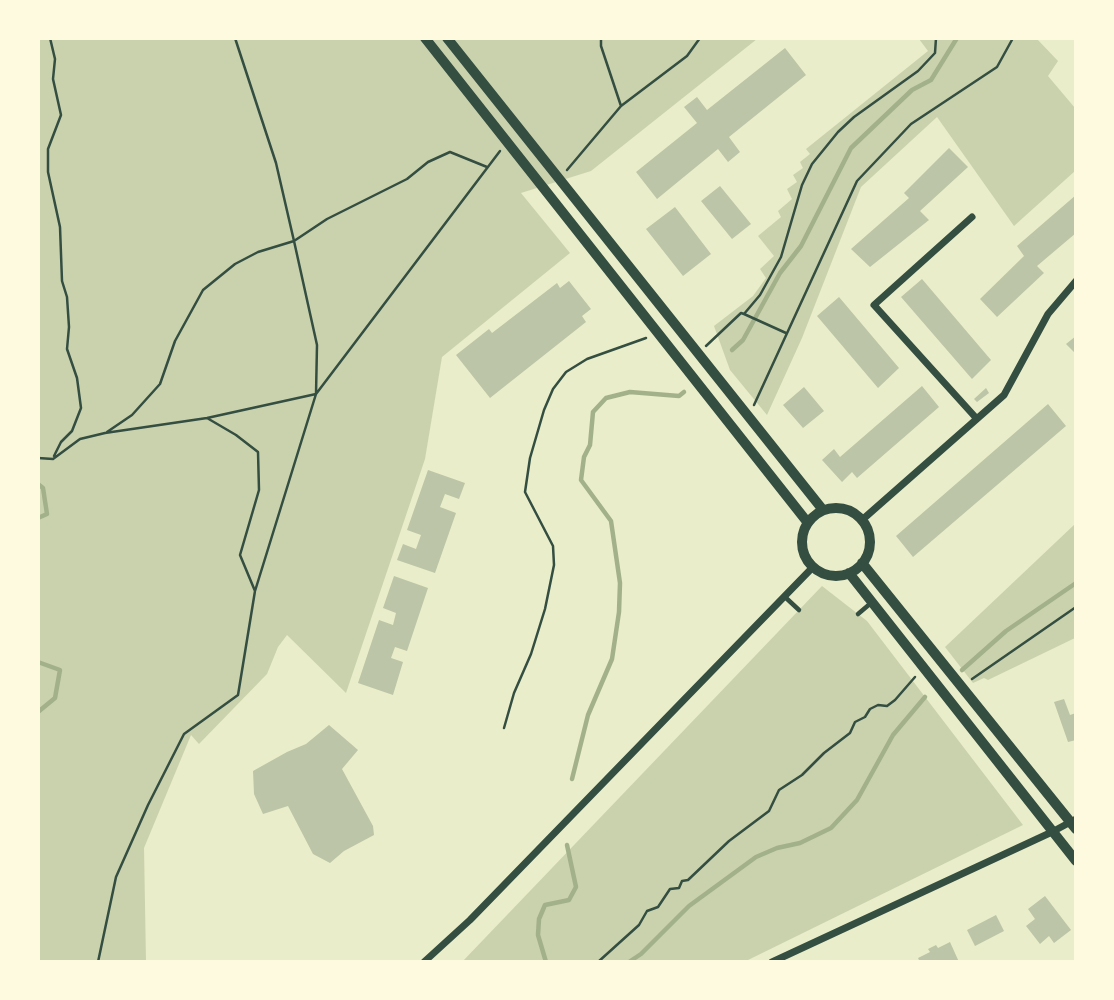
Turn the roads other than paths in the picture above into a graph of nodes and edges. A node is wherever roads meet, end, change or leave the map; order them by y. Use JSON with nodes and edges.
{"nodes":[{"id":1,"x":425,"y":38,"type":"edge"},
{"id":2,"x":447,"y":38,"type":"edge"},
{"id":3,"x":972,"y":217,"type":"dead end"},
{"id":4,"x":1075,"y":283,"type":"edge"},
{"id":5,"x":977,"y":419,"type":"junction"},
{"id":6,"x":823,"y":510,"type":"junction"},
{"id":7,"x":862,"y":520,"type":"junction"},
{"id":8,"x":808,"y":523,"type":"junction"},
{"id":9,"x":862,"y":563,"type":"junction"},
{"id":10,"x":813,"y":567,"type":"junction"},
{"id":11,"x":849,"y":573,"type":"junction"},
{"id":12,"x":784,"y":597,"type":"junction"},
{"id":13,"x":871,"y":603,"type":"junction"},
{"id":14,"x":799,"y":610,"type":"dead end"},
{"id":15,"x":858,"y":614,"type":"dead end"},
{"id":16,"x":1074,"y":823,"type":"edge"},
{"id":17,"x":1052,"y":832,"type":"junction"},
{"id":18,"x":1076,"y":861,"type":"edge"},
{"id":19,"x":424,"y":961,"type":"edge"},
{"id":20,"x":772,"y":961,"type":"edge"}],
"edges":[{"from":1,"to":8,"type":"main road"},
{"from":2,"to":6,"type":"main road"},
{"from":3,"to":5,"type":"street"},
{"from":4,"to":5,"type":"street"},
{"from":5,"to":7,"type":"street"},
{"from":6,"to":7,"type":"main road"},
{"from":6,"to":8,"type":"main road"},
{"from":7,"to":9,"type":"main road"},
{"from":8,"to":10,"type":"main road"},
{"from":9,"to":11,"type":"main road"},
{"from":9,"to":16,"type":"main road"},
{"from":10,"to":11,"type":"main road"},
{"from":10,"to":12,"type":"street"},
{"from":11,"to":13,"type":"main road"},
{"from":12,"to":14,"type":"lane"},
{"from":12,"to":19,"type":"street"},
{"from":13,"to":15,"type":"lane"},
{"from":13,"to":17,"type":"main road"},
{"from":16,"to":17,"type":"street"},
{"from":17,"to":18,"type":"main road"},
{"from":17,"to":20,"type":"street"}]}
